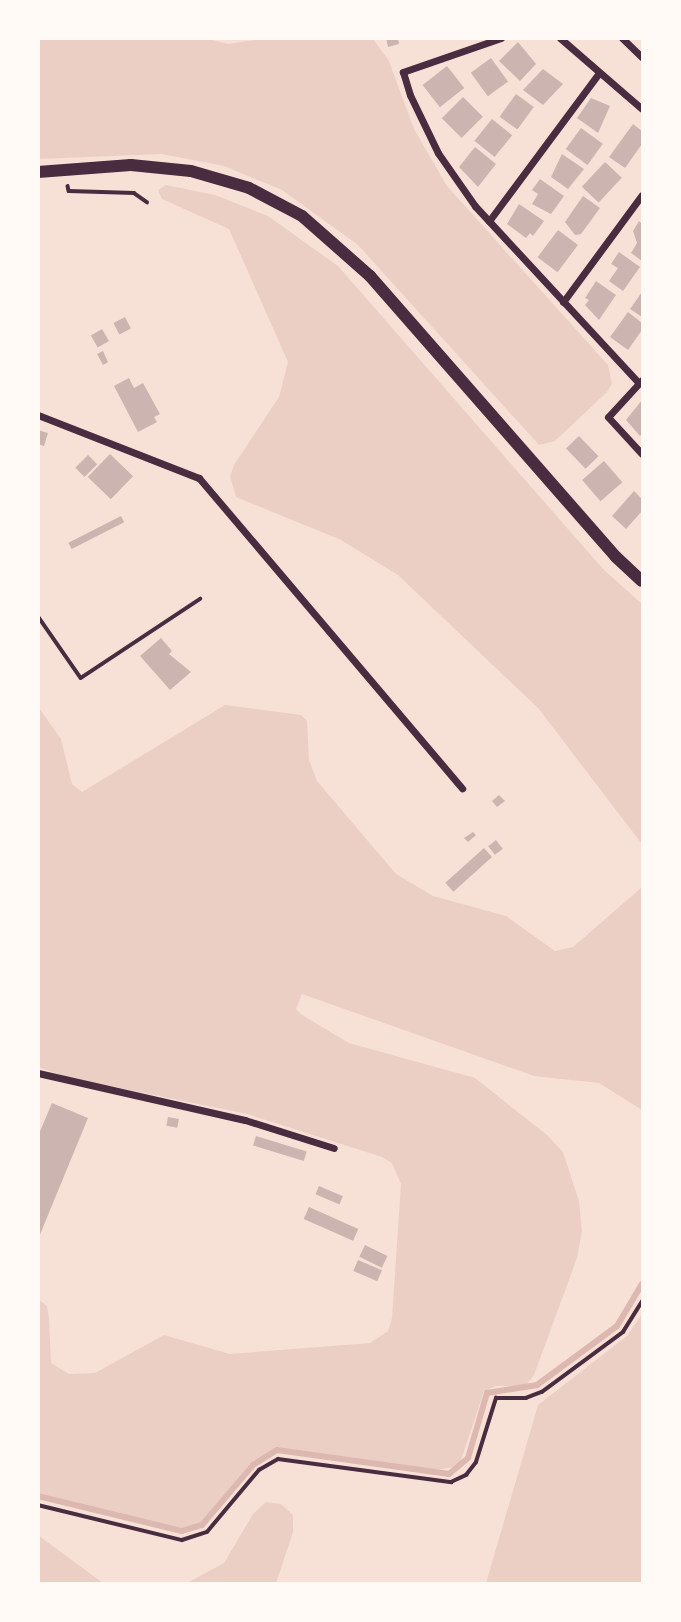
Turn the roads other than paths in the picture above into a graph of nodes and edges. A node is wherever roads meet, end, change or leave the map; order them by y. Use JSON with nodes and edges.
{"nodes":[{"id":1,"x":501,"y":38,"type":"edge"},
{"id":2,"x":560,"y":38,"type":"edge"},
{"id":3,"x":622,"y":38,"type":"edge"},
{"id":4,"x":642,"y":57,"type":"edge"},
{"id":5,"x":598,"y":74,"type":"junction"},
{"id":6,"x":642,"y":108,"type":"edge"},
{"id":7,"x":38,"y":172,"type":"edge"},
{"id":8,"x":642,"y":195,"type":"edge"},
{"id":9,"x":489,"y":220,"type":"junction"},
{"id":10,"x":563,"y":302,"type":"junction"},
{"id":11,"x":641,"y":382,"type":"edge"},
{"id":12,"x":38,"y":415,"type":"edge"},
{"id":13,"x":642,"y":454,"type":"edge"},
{"id":14,"x":642,"y":581,"type":"edge"},
{"id":15,"x":462,"y":788,"type":"dead end"},
{"id":16,"x":38,"y":1073,"type":"edge"},
{"id":17,"x":334,"y":1148,"type":"dead end"}],
"edges":[{"from":1,"to":9,"type":"street"},
{"from":2,"to":5,"type":"street"},
{"from":3,"to":4,"type":"street"},
{"from":5,"to":6,"type":"street"},
{"from":5,"to":9,"type":"street"},
{"from":7,"to":14,"type":"street"},
{"from":8,"to":10,"type":"street"},
{"from":9,"to":10,"type":"street"},
{"from":10,"to":11,"type":"street"},
{"from":11,"to":13,"type":"street"},
{"from":12,"to":15,"type":"street"},
{"from":16,"to":17,"type":"street"}]}
